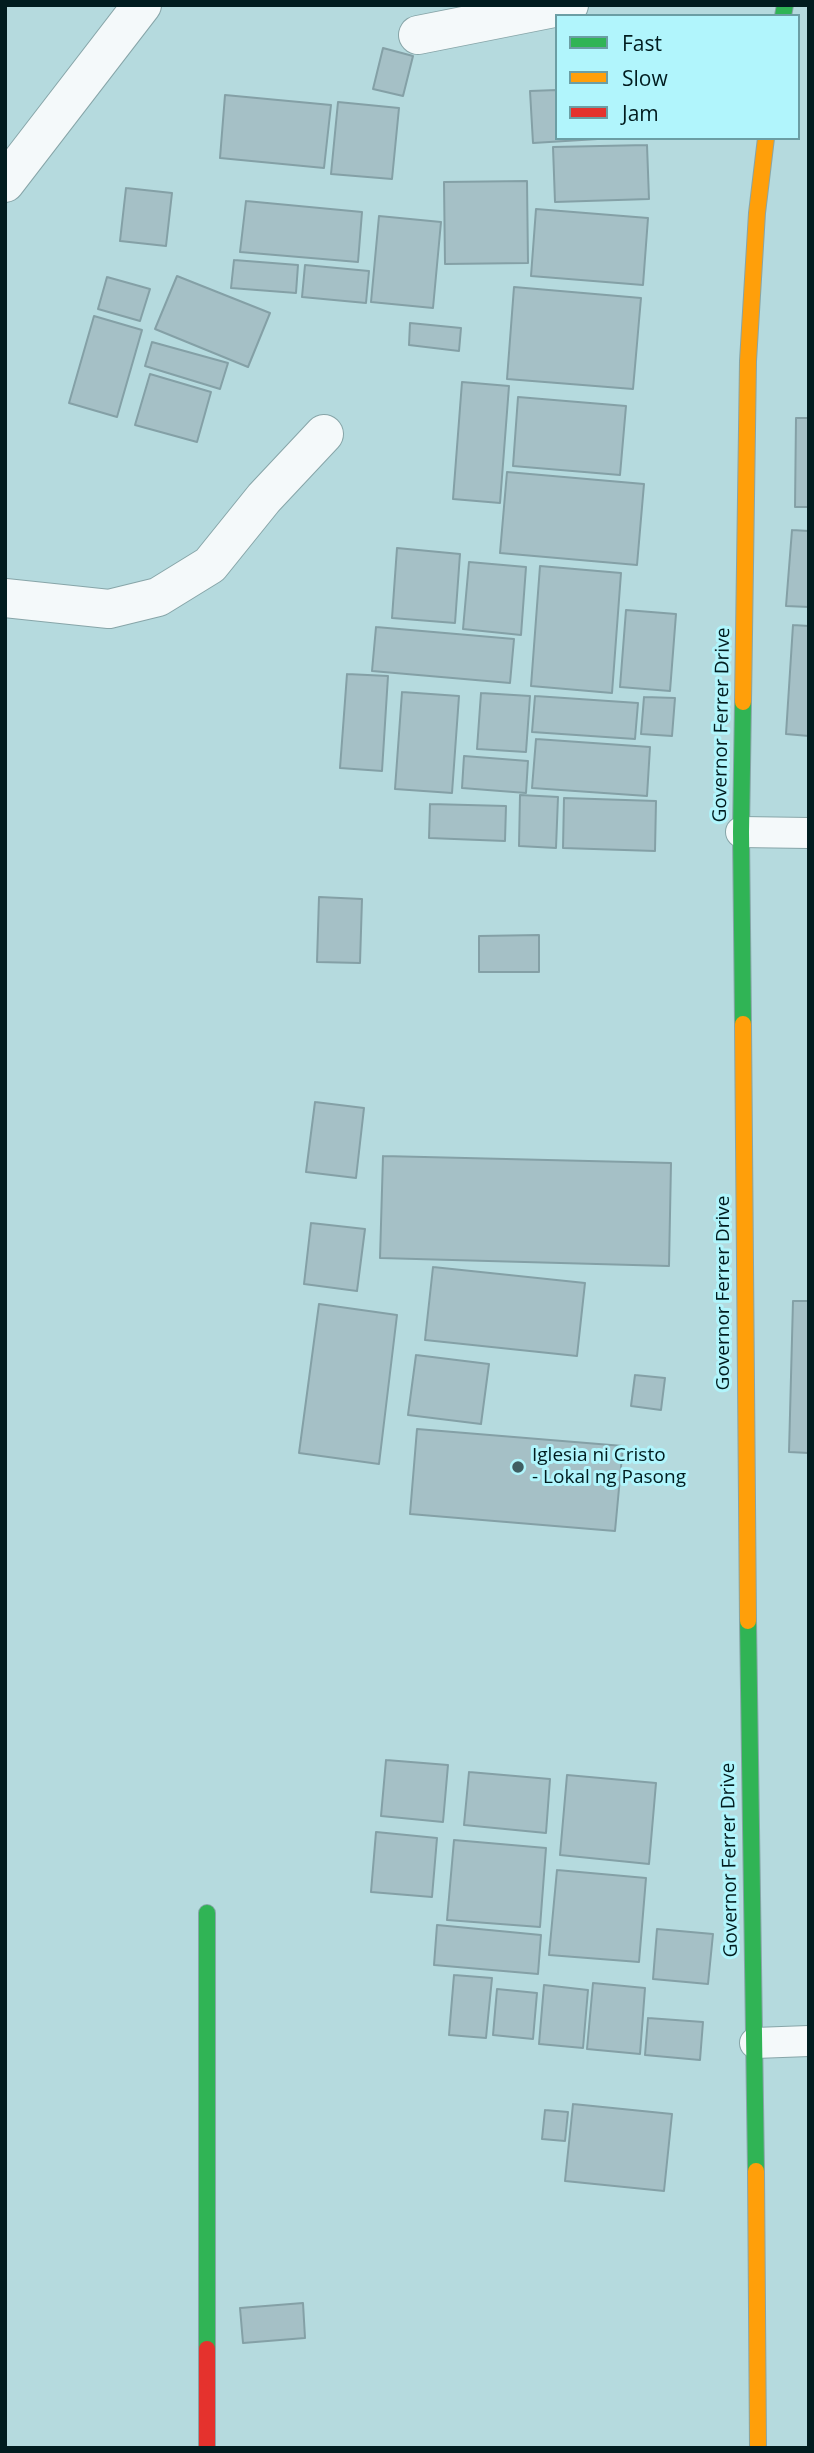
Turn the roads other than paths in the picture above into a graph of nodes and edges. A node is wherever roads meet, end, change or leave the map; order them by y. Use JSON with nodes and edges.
{"nodes":[{"id":1,"x":142,"y":5,"type":"edge"},
{"id":2,"x":557,"y":6,"type":"edge"},
{"id":3,"x":418,"y":35,"type":"dead end"},
{"id":4,"x":766,"y":140,"type":"edge"},
{"id":5,"x":5,"y":183,"type":"edge"},
{"id":6,"x":324,"y":434,"type":"dead end"},
{"id":7,"x":5,"y":598,"type":"edge"},
{"id":8,"x":741,"y":832,"type":"junction"},
{"id":9,"x":809,"y":833,"type":"edge"},
{"id":10,"x":207,"y":1913,"type":"dead end"},
{"id":11,"x":809,"y":2041,"type":"edge"},
{"id":12,"x":755,"y":2043,"type":"junction"},
{"id":13,"x":207,"y":2448,"type":"edge"},
{"id":14,"x":758,"y":2448,"type":"edge"}],
"edges":[{"from":1,"to":5,"type":"street"},
{"from":2,"to":3,"type":"street"},
{"from":4,"to":8,"type":"main road","name":"Governor Ferrer Drive"},
{"from":6,"to":7,"type":"street"},
{"from":8,"to":9,"type":"lane"},
{"from":8,"to":12,"type":"main road","name":"Governor Ferrer Drive"},
{"from":10,"to":13,"type":"main road"},
{"from":11,"to":12,"type":"lane"},
{"from":12,"to":14,"type":"main road","name":"Governor Ferrer Drive"}]}
